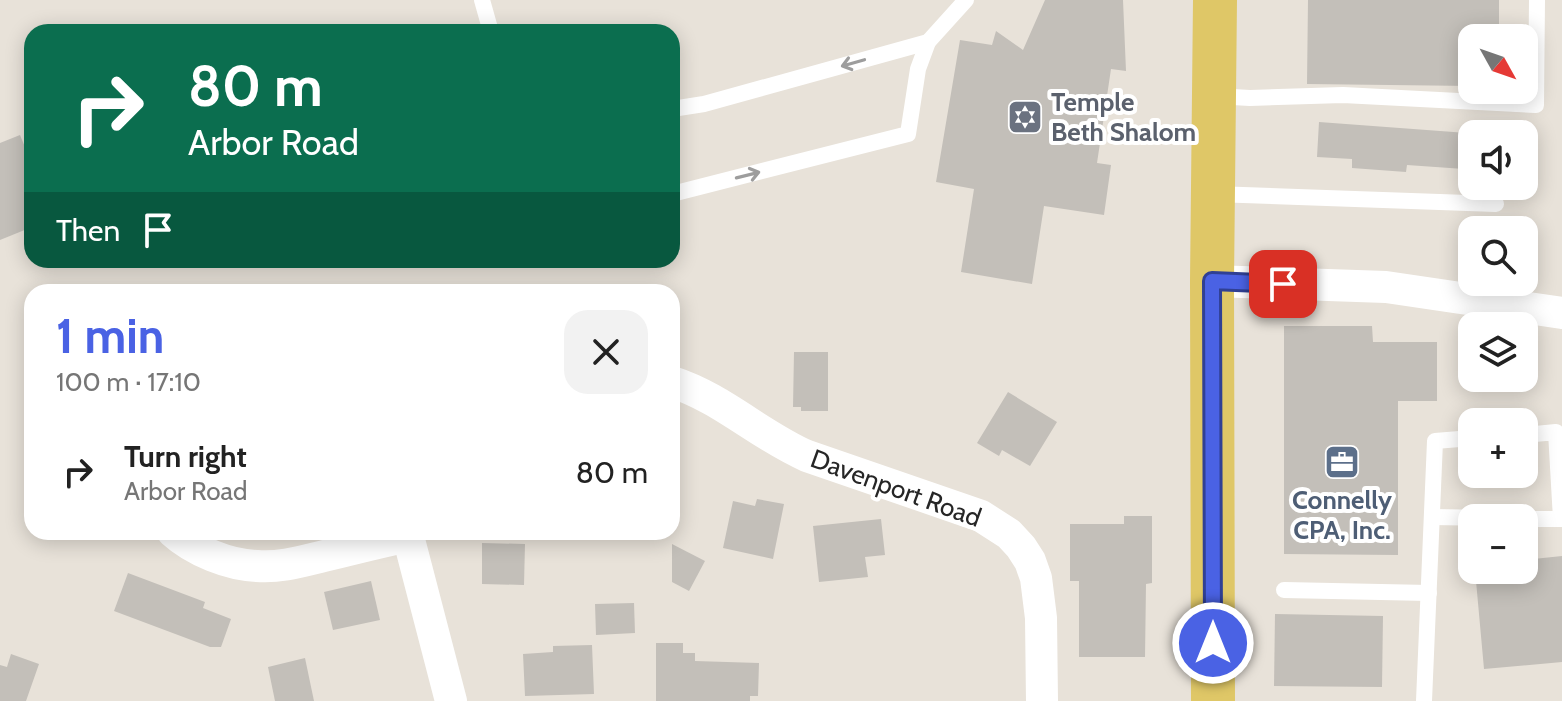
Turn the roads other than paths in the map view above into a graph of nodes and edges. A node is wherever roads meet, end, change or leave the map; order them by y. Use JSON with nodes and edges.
{"nodes":[{"id":1,"x":482,"y":0,"type":"edge"},
{"id":2,"x":966,"y":0,"type":"edge"},
{"id":3,"x":1215,"y":0,"type":"edge"},
{"id":4,"x":1537,"y":0,"type":"edge"},
{"id":5,"x":489,"y":24,"type":"edge"},
{"id":6,"x":928,"y":42,"type":"junction"},
{"id":7,"x":1214,"y":96,"type":"junction"},
{"id":8,"x":680,"y":108,"type":"edge"},
{"id":9,"x":680,"y":192,"type":"edge"},
{"id":10,"x":1212,"y":194,"type":"junction"},
{"id":11,"x":1496,"y":204,"type":"dead end"},
{"id":12,"x":1212,"y":281,"type":"junction"},
{"id":13,"x":1562,"y":313,"type":"edge"},
{"id":14,"x":680,"y":385,"type":"edge"},
{"id":15,"x":1538,"y":434,"type":"edge"},
{"id":16,"x":1458,"y":439,"type":"edge"},
{"id":17,"x":1432,"y":517,"type":"junction"},
{"id":18,"x":1458,"y":517,"type":"edge"},
{"id":19,"x":1538,"y":519,"type":"edge"},
{"id":20,"x":184,"y":540,"type":"edge"},
{"id":21,"x":384,"y":540,"type":"edge"},
{"id":22,"x":409,"y":540,"type":"edge"},
{"id":23,"x":1284,"y":590,"type":"dead end"},
{"id":24,"x":1429,"y":593,"type":"junction"},
{"id":25,"x":451,"y":701,"type":"edge"},
{"id":26,"x":1042,"y":701,"type":"edge"},
{"id":27,"x":1213,"y":701,"type":"edge"},
{"id":28,"x":1424,"y":701,"type":"edge"}],
"edges":[{"from":1,"to":5,"type":"lane"},
{"from":2,"to":6,"type":"lane"},
{"from":3,"to":7,"type":"main road"},
{"from":4,"to":7,"type":"lane"},
{"from":6,"to":8,"type":"lane","one_way":true},
{"from":9,"to":6,"type":"lane","one_way":true},
{"from":7,"to":10,"type":"main road"},
{"from":10,"to":11,"type":"lane"},
{"from":10,"to":12,"type":"main road"},
{"from":12,"to":13,"type":"street"},
{"from":12,"to":27,"type":"main road"},
{"from":14,"to":26,"type":"street","name":"Davenport Road"},
{"from":15,"to":19,"type":"lane"},
{"from":16,"to":17,"type":"lane"},
{"from":17,"to":18,"type":"lane"},
{"from":17,"to":24,"type":"lane"},
{"from":20,"to":21,"type":"street"},
{"from":22,"to":25,"type":"street"},
{"from":23,"to":24,"type":"lane"},
{"from":24,"to":28,"type":"lane"}]}
